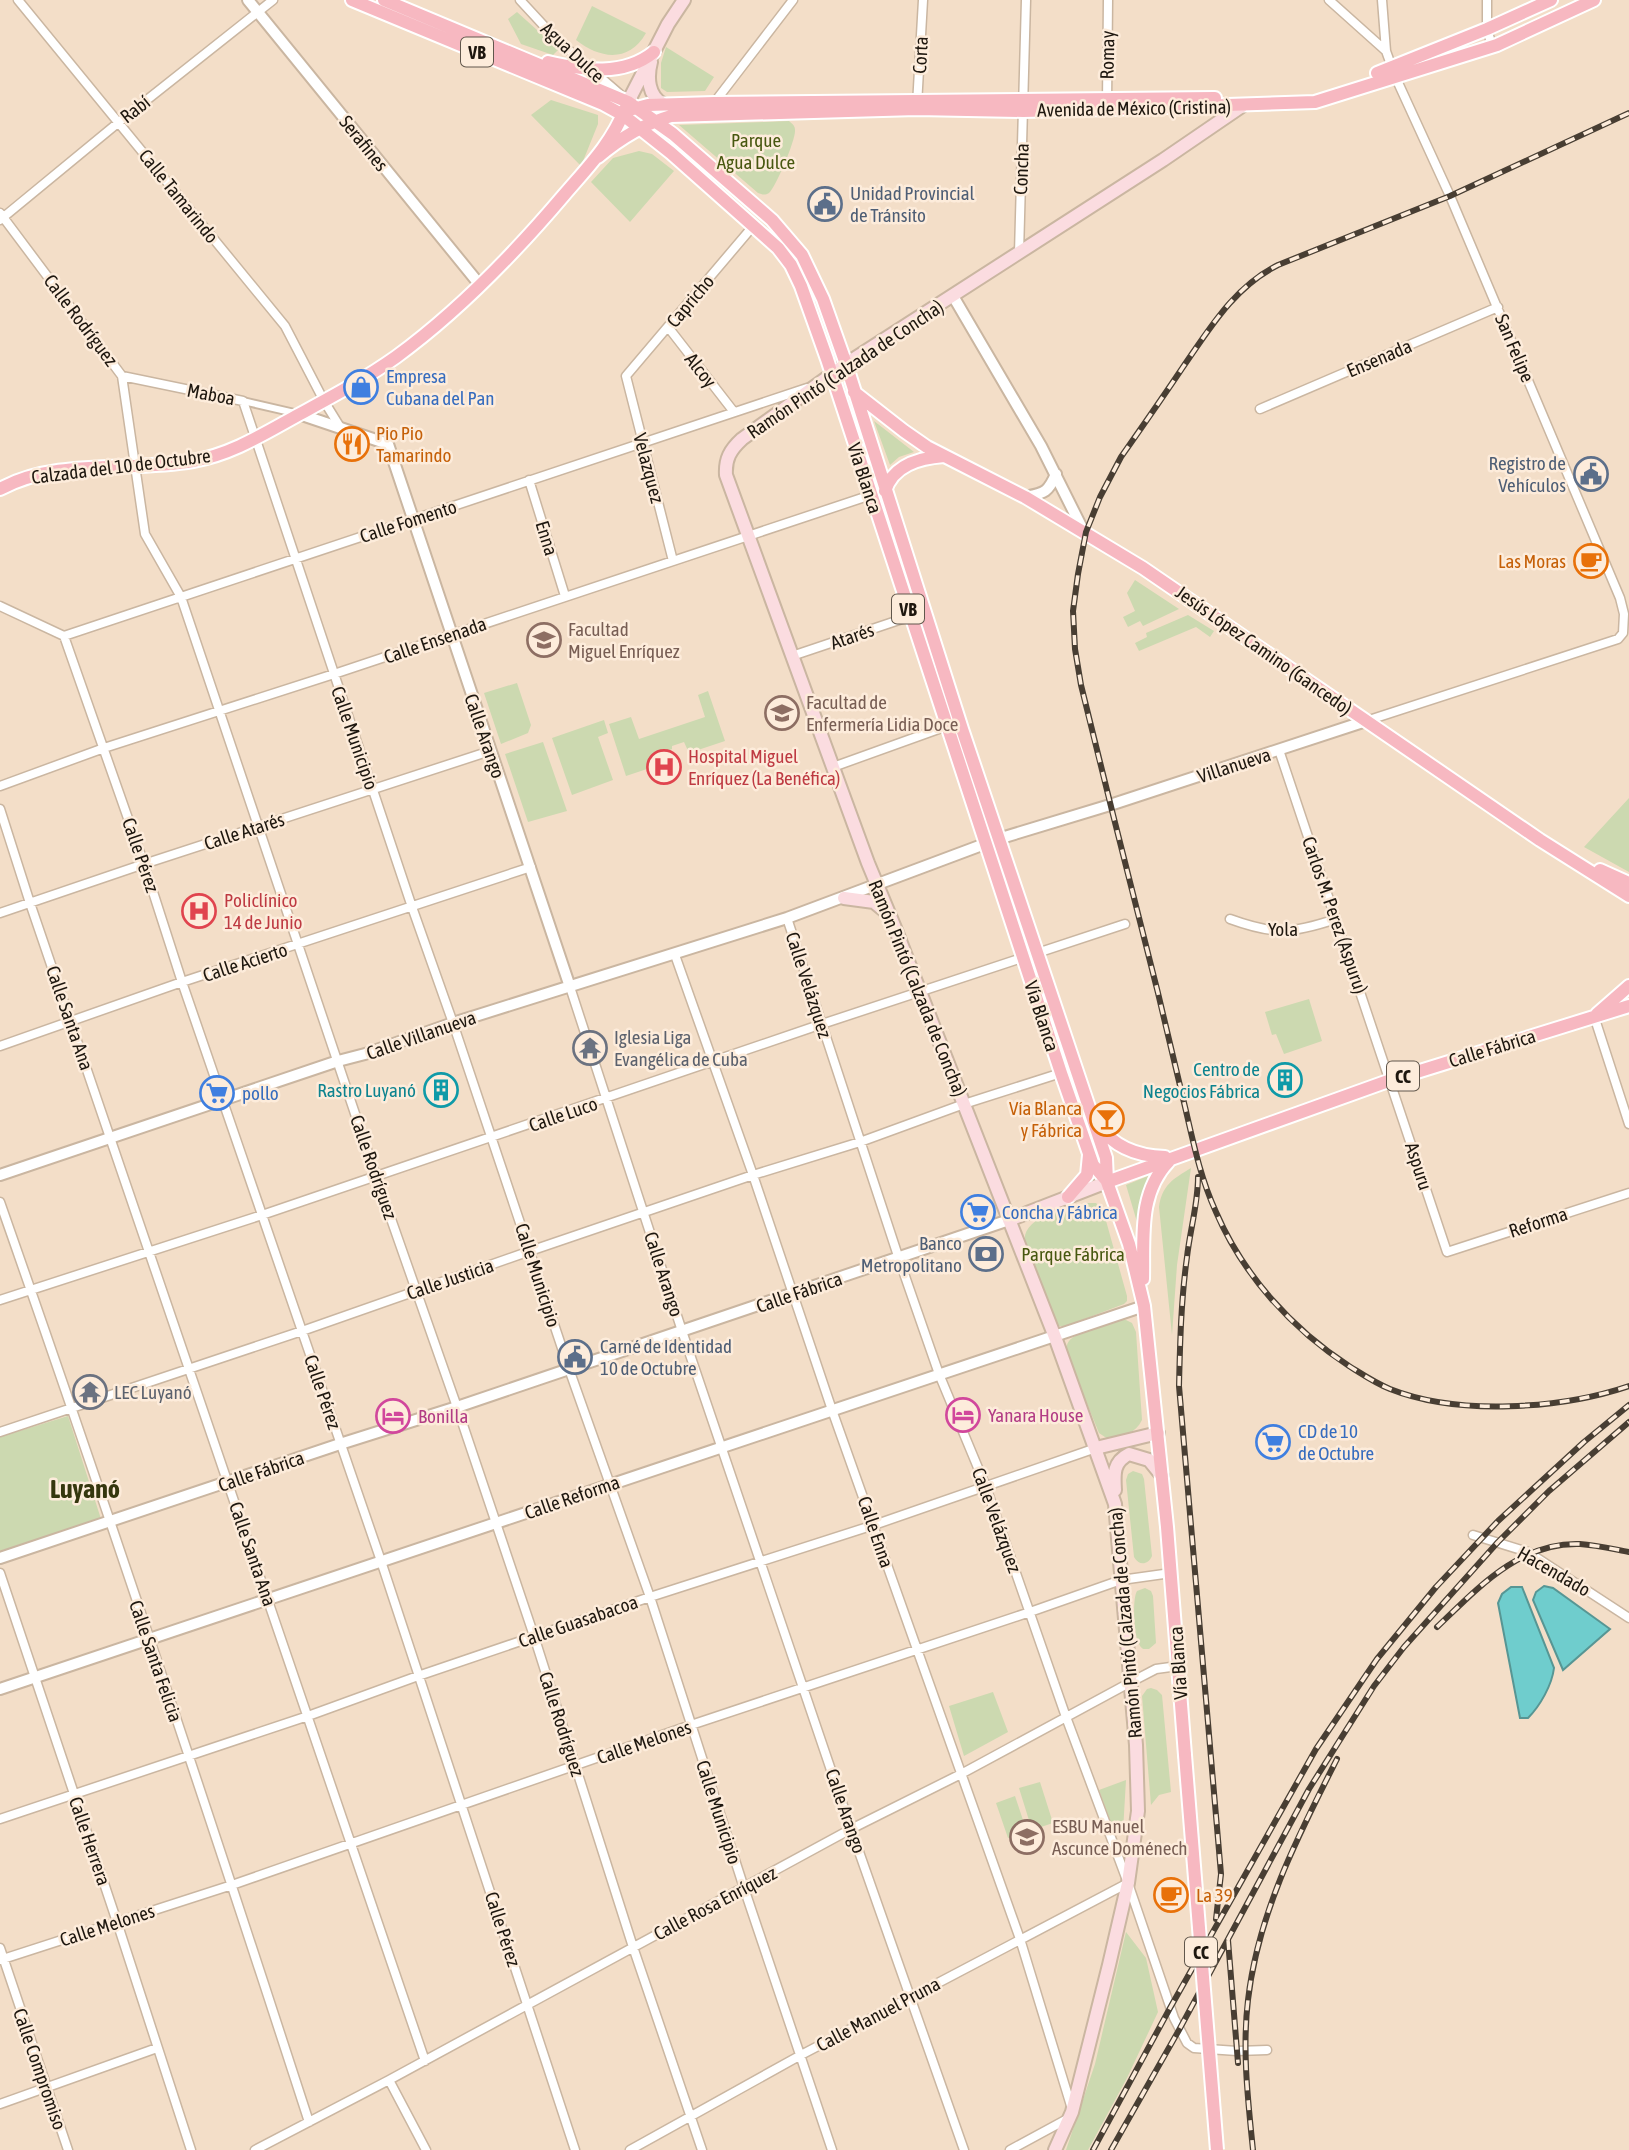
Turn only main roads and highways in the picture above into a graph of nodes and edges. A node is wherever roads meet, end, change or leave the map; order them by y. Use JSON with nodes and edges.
{"nodes":[{"id":1,"x":352,"y":0,"type":"edge"},
{"id":2,"x":384,"y":0,"type":"edge"},
{"id":3,"x":684,"y":0,"type":"edge"},
{"id":4,"x":1551,"y":0,"type":"edge"},
{"id":5,"x":1594,"y":0,"type":"edge"},
{"id":6,"x":654,"y":52,"type":"junction"},
{"id":7,"x":524,"y":58,"type":"junction"},
{"id":8,"x":1393,"y":72,"type":"junction"},
{"id":9,"x":1260,"y":98,"type":"junction"},
{"id":10,"x":632,"y":104,"type":"junction"},
{"id":11,"x":663,"y":104,"type":"junction"},
{"id":12,"x":1107,"y":104,"type":"junction"},
{"id":13,"x":917,"y":105,"type":"junction"},
{"id":14,"x":1242,"y":106,"type":"junction"},
{"id":15,"x":623,"y":114,"type":"junction"},
{"id":16,"x":656,"y":120,"type":"junction"},
{"id":17,"x":641,"y":128,"type":"junction"},
{"id":18,"x":598,"y":157,"type":"junction"},
{"id":19,"x":846,"y":364,"type":"junction"},
{"id":20,"x":832,"y":374,"type":"junction"},
{"id":21,"x":855,"y":392,"type":"junction"},
{"id":22,"x":890,"y":420,"type":"junction"},
{"id":23,"x":944,"y":456,"type":"junction"},
{"id":24,"x":1,"y":486,"type":"edge"},
{"id":25,"x":885,"y":491,"type":"junction"},
{"id":26,"x":1551,"y":848,"type":"junction"},
{"id":27,"x":1629,"y":883,"type":"edge"},
{"id":28,"x":1629,"y":896,"type":"edge"},
{"id":29,"x":844,"y":898,"type":"road end"},
{"id":30,"x":893,"y":922,"type":"junction"},
{"id":31,"x":1629,"y":986,"type":"edge"},
{"id":32,"x":1629,"y":999,"type":"edge"},
{"id":33,"x":1629,"y":1006,"type":"edge"},
{"id":34,"x":1594,"y":1016,"type":"junction"},
{"id":35,"x":1092,"y":1114,"type":"junction"},
{"id":36,"x":1089,"y":1155,"type":"junction"},
{"id":37,"x":1172,"y":1157,"type":"junction"},
{"id":38,"x":1107,"y":1182,"type":"junction"},
{"id":39,"x":1068,"y":1197,"type":"junction"},
{"id":40,"x":1009,"y":1220,"type":"junction"},
{"id":41,"x":1144,"y":1301,"type":"junction"},
{"id":42,"x":1158,"y":1433,"type":"junction"},
{"id":43,"x":1096,"y":1448,"type":"junction"},
{"id":44,"x":1121,"y":1458,"type":"junction"},
{"id":45,"x":1103,"y":1467,"type":"junction"},
{"id":46,"x":1162,"y":1476,"type":"junction"},
{"id":47,"x":1115,"y":1504,"type":"junction"},
{"id":48,"x":1055,"y":2150,"type":"edge"},
{"id":49,"x":1217,"y":2150,"type":"edge"}],
"edges":[{"from":1,"to":15,"type":"main road","name":"Vía Blanca","number":"VB"},
{"from":2,"to":7,"type":"main road","name":"Vía Blanca","number":"VB"},
{"from":3,"to":6,"type":"main road","name":"Calzada del 10 de Octubre"},
{"from":4,"to":8,"type":"main road","name":"Avenida de México (Cristina)"},
{"from":5,"to":8,"type":"main road","name":"Avenida de México (Cristina)"},
{"from":6,"to":7,"type":"main road"},
{"from":6,"to":10,"type":"main road","name":"Calzada del 10 de Octubre"},
{"from":6,"to":11,"type":"main road"},
{"from":7,"to":10,"type":"main road","name":"Vía Blanca","number":"VB"},
{"from":8,"to":9,"type":"main road","name":"Avenida de México (Cristina)"},
{"from":8,"to":14,"type":"main road","name":"Avenida de México (Cristina)"},
{"from":9,"to":12,"type":"main road","name":"Avenida de México (Cristina)"},
{"from":9,"to":14,"type":"main road","name":"Ramón Pintó (Calzada de Concha)"},
{"from":10,"to":11,"type":"main road","name":"Avenida de México (Cristina)"},
{"from":10,"to":15,"type":"main road","name":"Calzada del 10 de Octubre"},
{"from":10,"to":16,"type":"main road","name":"Vía Blanca","number":"VB"},
{"from":11,"to":13,"type":"main road","name":"Avenida de México (Cristina)"},
{"from":12,"to":13,"type":"main road","name":"Avenida de México (Cristina)"},
{"from":12,"to":14,"type":"main road","name":"Avenida de México (Cristina)"},
{"from":13,"to":16,"type":"main road","name":"Avenida de México (Cristina)"},
{"from":14,"to":19,"type":"main road","name":"Ramón Pintó (Calzada de Concha)"},
{"from":15,"to":17,"type":"main road","name":"Vía Blanca","number":"VB"},
{"from":15,"to":18,"type":"main road","name":"Calzada del 10 de Octubre"},
{"from":16,"to":17,"type":"main road","name":"Calzada del 10 de Octubre"},
{"from":16,"to":19,"type":"main road","name":"Vía Blanca","number":"VB"},
{"from":17,"to":18,"type":"main road","name":"Calzada del 10 de Octubre"},
{"from":17,"to":20,"type":"main road","name":"Vía Blanca","number":"VB"},
{"from":18,"to":24,"type":"main road","name":"Calzada del 10 de Octubre"},
{"from":19,"to":20,"type":"main road","name":"Ramón Pintó (Calzada de Concha)"},
{"from":19,"to":21,"type":"main road","name":"Vía Blanca","number":"VB"},
{"from":19,"to":22,"type":"main road"},
{"from":20,"to":21,"type":"main road"},
{"from":20,"to":30,"type":"main road","name":"Ramón Pintó (Calzada de Concha)"},
{"from":20,"to":36,"type":"main road","name":"Vía Blanca","number":"VB"},
{"from":21,"to":22,"type":"main road"},
{"from":21,"to":25,"type":"main road","name":"Vía Blanca","number":"VB"},
{"from":22,"to":23,"type":"main road","name":"Jesús López Camino (Gancedo)"},
{"from":23,"to":25,"type":"main road"},
{"from":23,"to":26,"type":"main road","name":"Jesús López Camino (Gancedo)"},
{"from":25,"to":35,"type":"main road","name":"Vía Blanca","number":"VB"},
{"from":26,"to":27,"type":"main road"},
{"from":26,"to":28,"type":"main road","name":"Jesús López Camino (Gancedo)"},
{"from":29,"to":30,"type":"main road"},
{"from":30,"to":40,"type":"main road","name":"Ramón Pintó (Calzada de Concha)"},
{"from":31,"to":34,"type":"main road"},
{"from":32,"to":34,"type":"main road","name":"Calle Fábrica","number":"CC"},
{"from":33,"to":34,"type":"main road","name":"Calle Fábrica","number":"CC"},
{"from":34,"to":37,"type":"main road","name":"Calle Fábrica","number":"CC"},
{"from":35,"to":37,"type":"main road"},
{"from":35,"to":38,"type":"main road","name":"Vía Blanca","number":"VB"},
{"from":36,"to":38,"type":"main road","name":"Vía Blanca","number":"VB"},
{"from":36,"to":39,"type":"main road"},
{"from":37,"to":38,"type":"main road","name":"Calle Fábrica","number":"CC"},
{"from":37,"to":41,"type":"main road"},
{"from":38,"to":39,"type":"main road","name":"Calle Fábrica"},
{"from":38,"to":41,"type":"main road","name":"Vía Blanca","number":"CC"},
{"from":39,"to":40,"type":"main road","name":"Calle Fábrica"},
{"from":40,"to":43,"type":"main road","name":"Ramón Pintó (Calzada de Concha)"},
{"from":41,"to":42,"type":"main road","name":"Vía Blanca","number":"CC"},
{"from":42,"to":43,"type":"main road","name":"Calle Guasabacoa"},
{"from":42,"to":46,"type":"main road","name":"Vía Blanca","number":"CC"},
{"from":43,"to":45,"type":"main road","name":"Ramón Pintó (Calzada de Concha)"},
{"from":44,"to":45,"type":"main road"},
{"from":44,"to":46,"type":"main road"},
{"from":44,"to":47,"type":"main road"},
{"from":45,"to":47,"type":"main road","name":"Ramón Pintó (Calzada de Concha)"},
{"from":46,"to":49,"type":"main road","name":"Vía Blanca","number":"CC","bridge":true},
{"from":47,"to":48,"type":"main road","name":"Ramón Pintó (Calzada de Concha)"}]}
